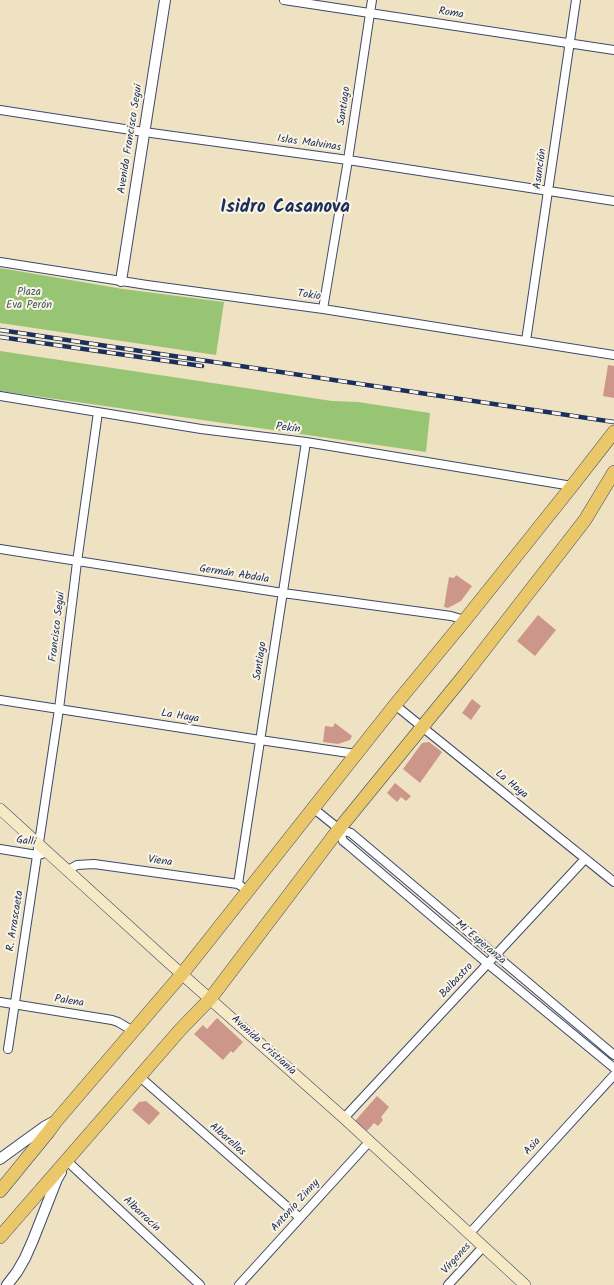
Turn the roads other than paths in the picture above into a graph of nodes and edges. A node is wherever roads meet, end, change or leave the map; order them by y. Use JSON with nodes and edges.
{"nodes":[{"id":1,"x":165,"y":0,"type":"edge"},
{"id":2,"x":284,"y":0,"type":"edge"},
{"id":3,"x":372,"y":0,"type":"edge"},
{"id":4,"x":576,"y":0,"type":"edge"},
{"id":5,"x":370,"y":13,"type":"junction"},
{"id":6,"x":570,"y":44,"type":"junction"},
{"id":7,"x":614,"y":50,"type":"edge"},
{"id":8,"x":0,"y":110,"type":"edge"},
{"id":9,"x":144,"y":132,"type":"junction"},
{"id":10,"x":348,"y":160,"type":"junction"},
{"id":11,"x":549,"y":192,"type":"junction"},
{"id":12,"x":614,"y":201,"type":"edge"},
{"id":13,"x":0,"y":262,"type":"edge"},
{"id":14,"x":121,"y":281,"type":"junction"},
{"id":15,"x":323,"y":309,"type":"junction"},
{"id":16,"x":526,"y":341,"type":"junction"},
{"id":17,"x":614,"y":355,"type":"edge"},
{"id":18,"x":0,"y":396,"type":"edge"},
{"id":19,"x":98,"y":412,"type":"junction"},
{"id":20,"x":614,"y":432,"type":"edge"},
{"id":21,"x":306,"y":442,"type":"junction"},
{"id":22,"x":614,"y":472,"type":"edge"},
{"id":23,"x":572,"y":486,"type":"junction"},
{"id":24,"x":0,"y":549,"type":"edge"},
{"id":25,"x":77,"y":562,"type":"junction"},
{"id":26,"x":283,"y":593,"type":"junction"},
{"id":27,"x":465,"y":620,"type":"junction"},
{"id":28,"x":0,"y":700,"type":"edge"},
{"id":29,"x":395,"y":705,"type":"junction"},
{"id":30,"x":59,"y":709,"type":"junction"},
{"id":31,"x":422,"y":727,"type":"junction"},
{"id":32,"x":260,"y":740,"type":"junction"},
{"id":33,"x":356,"y":754,"type":"junction"},
{"id":34,"x":314,"y":808,"type":"junction"},
{"id":35,"x":0,"y":809,"type":"edge"},
{"id":36,"x":339,"y":829,"type":"junction"},
{"id":37,"x":0,"y":849,"type":"edge"},
{"id":38,"x":38,"y":849,"type":"junction"},
{"id":39,"x":585,"y":859,"type":"junction"},
{"id":40,"x":68,"y":870,"type":"junction"},
{"id":41,"x":614,"y":882,"type":"edge"},
{"id":42,"x":243,"y":887,"type":"junction"},
{"id":43,"x":495,"y":955,"type":"junction"},
{"id":44,"x":488,"y":964,"type":"junction"},
{"id":45,"x":182,"y":974,"type":"junction"},
{"id":46,"x":210,"y":999,"type":"junction"},
{"id":47,"x":0,"y":1002,"type":"edge"},
{"id":48,"x":14,"y":1004,"type":"junction"},
{"id":49,"x":133,"y":1030,"type":"junction"},
{"id":50,"x":8,"y":1049,"type":"dead end"},
{"id":51,"x":614,"y":1055,"type":"edge"},
{"id":52,"x":614,"y":1068,"type":"edge"},
{"id":53,"x":614,"y":1075,"type":"edge"},
{"id":54,"x":140,"y":1077,"type":"junction"},
{"id":55,"x":344,"y":1118,"type":"junction"},
{"id":56,"x":57,"y":1120,"type":"junction"},
{"id":57,"x":370,"y":1141,"type":"junction"},
{"id":58,"x":0,"y":1159,"type":"edge"},
{"id":59,"x":67,"y":1161,"type":"junction"},
{"id":60,"x":0,"y":1191,"type":"edge"},
{"id":61,"x":300,"y":1218,"type":"junction"},
{"id":62,"x":469,"y":1234,"type":"junction"},
{"id":63,"x":0,"y":1237,"type":"edge"},
{"id":64,"x":483,"y":1247,"type":"junction"},
{"id":65,"x":7,"y":1285,"type":"edge"},
{"id":66,"x":200,"y":1285,"type":"edge"},
{"id":67,"x":239,"y":1285,"type":"edge"},
{"id":68,"x":448,"y":1285,"type":"edge"},
{"id":69,"x":525,"y":1285,"type":"edge"}],
"edges":[{"from":1,"to":9,"type":"street","name":"Avenida Francisco Segui"},
{"from":2,"to":5,"type":"street","name":"Roma"},
{"from":3,"to":5,"type":"street","name":"Santiago"},
{"from":4,"to":6,"type":"street","name":"Asunción"},
{"from":5,"to":6,"type":"street","name":"Roma"},
{"from":5,"to":10,"type":"street","name":"Santiago"},
{"from":6,"to":7,"type":"street","name":"Roma"},
{"from":6,"to":11,"type":"street","name":"Asunción"},
{"from":8,"to":9,"type":"street","name":"Islas Malvinas"},
{"from":9,"to":10,"type":"street","name":"Islas Malvinas"},
{"from":9,"to":14,"type":"street","name":"Avenida Francisco Segui"},
{"from":10,"to":11,"type":"street","name":"Islas Malvinas"},
{"from":10,"to":15,"type":"street","name":"Santiago"},
{"from":11,"to":12,"type":"street","name":"Islas Malvinas"},
{"from":11,"to":16,"type":"street","name":"Asunción"},
{"from":13,"to":14,"type":"street","name":"Tokio"},
{"from":14,"to":15,"type":"street","name":"Tokio"},
{"from":15,"to":16,"type":"street","name":"Tokio"},
{"from":16,"to":17,"type":"street","name":"Tokio"},
{"from":18,"to":19,"type":"street","name":"Pekín"},
{"from":19,"to":21,"type":"street","name":"Pekín"},
{"from":19,"to":25,"type":"street","name":"Francisco Segui"},
{"from":20,"to":23,"type":"highway"},
{"from":21,"to":23,"type":"street","name":"Pekín"},
{"from":21,"to":26,"type":"street","name":"Santiago"},
{"from":22,"to":31,"type":"highway"},
{"from":23,"to":27,"type":"highway"},
{"from":24,"to":25,"type":"street","name":"Germán Abdala"},
{"from":25,"to":26,"type":"street","name":"Germán Abdala"},
{"from":25,"to":30,"type":"street","name":"Francisco Segui"},
{"from":26,"to":27,"type":"street","name":"Germán Abdala"},
{"from":26,"to":32,"type":"street","name":"Santiago"},
{"from":27,"to":29,"type":"highway"},
{"from":28,"to":30,"type":"street","name":"La Haya"},
{"from":29,"to":31,"type":"street","name":"La Haya"},
{"from":29,"to":33,"type":"highway"},
{"from":30,"to":32,"type":"street","name":"La Haya"},
{"from":30,"to":38,"type":"street","name":"Francisco Segui"},
{"from":31,"to":36,"type":"highway"},
{"from":31,"to":39,"type":"street","name":"La Haya"},
{"from":32,"to":33,"type":"street","name":"La Haya"},
{"from":32,"to":42,"type":"street","name":"Santiago"},
{"from":33,"to":34,"type":"highway"},
{"from":34,"to":36,"type":"street","name":"Mi Esperanza"},
{"from":34,"to":42,"type":"highway"},
{"from":35,"to":38,"type":"main road","name":"Avenida Cristianía"},
{"from":36,"to":43,"type":"street","name":"Mi Esperanza"},
{"from":36,"to":44,"type":"street","name":"Mi Esperanza"},
{"from":36,"to":46,"type":"highway"},
{"from":37,"to":38,"type":"street","name":"Galli"},
{"from":38,"to":40,"type":"main road","name":"Avenida Cristianía"},
{"from":38,"to":48,"type":"street","name":"R. Arrascaeta"},
{"from":39,"to":41,"type":"street","name":"La Haya"},
{"from":39,"to":43,"type":"street","name":"Balbastro"},
{"from":40,"to":42,"type":"street","name":"Viena"},
{"from":40,"to":45,"type":"main road","name":"Avenida Cristianía"},
{"from":42,"to":45,"type":"highway"},
{"from":43,"to":44,"type":"street","name":"Balbastro"},
{"from":43,"to":51,"type":"street","name":"Mi Esperanza"},
{"from":44,"to":52,"type":"street","name":"Mi Esperanza"},
{"from":44,"to":55,"type":"street","name":"Balbastro"},
{"from":45,"to":46,"type":"main road","name":"Avenida Cristianía"},
{"from":45,"to":49,"type":"highway"},
{"from":46,"to":54,"type":"highway"},
{"from":46,"to":55,"type":"main road","name":"Avenida Cristianía"},
{"from":47,"to":48,"type":"street","name":"Palena"},
{"from":48,"to":49,"type":"street","name":"Palena"},
{"from":48,"to":50,"type":"street","name":"R. Arrascaeta"},
{"from":49,"to":56,"type":"highway"},
{"from":53,"to":62,"type":"street","name":"Asia"},
{"from":54,"to":59,"type":"highway"},
{"from":54,"to":61,"type":"street","name":"Albarellos"},
{"from":55,"to":57,"type":"main road","name":"Avenida Cristianía"},
{"from":56,"to":58,"type":"street"},
{"from":56,"to":60,"type":"highway"},
{"from":57,"to":61,"type":"street","name":"Antonio Zinny"},
{"from":57,"to":62,"type":"main road","name":"Avenida Cristianía"},
{"from":59,"to":63,"type":"highway"},
{"from":59,"to":65,"type":"street"},
{"from":59,"to":66,"type":"street","name":"Albarracin"},
{"from":61,"to":67,"type":"street","name":"Antonio Zinny"},
{"from":62,"to":64,"type":"main road","name":"Avenida Cristianía"},
{"from":64,"to":68,"type":"street","name":"Vírgenes"},
{"from":64,"to":69,"type":"main road","name":"Avenida Cristianía"}]}
